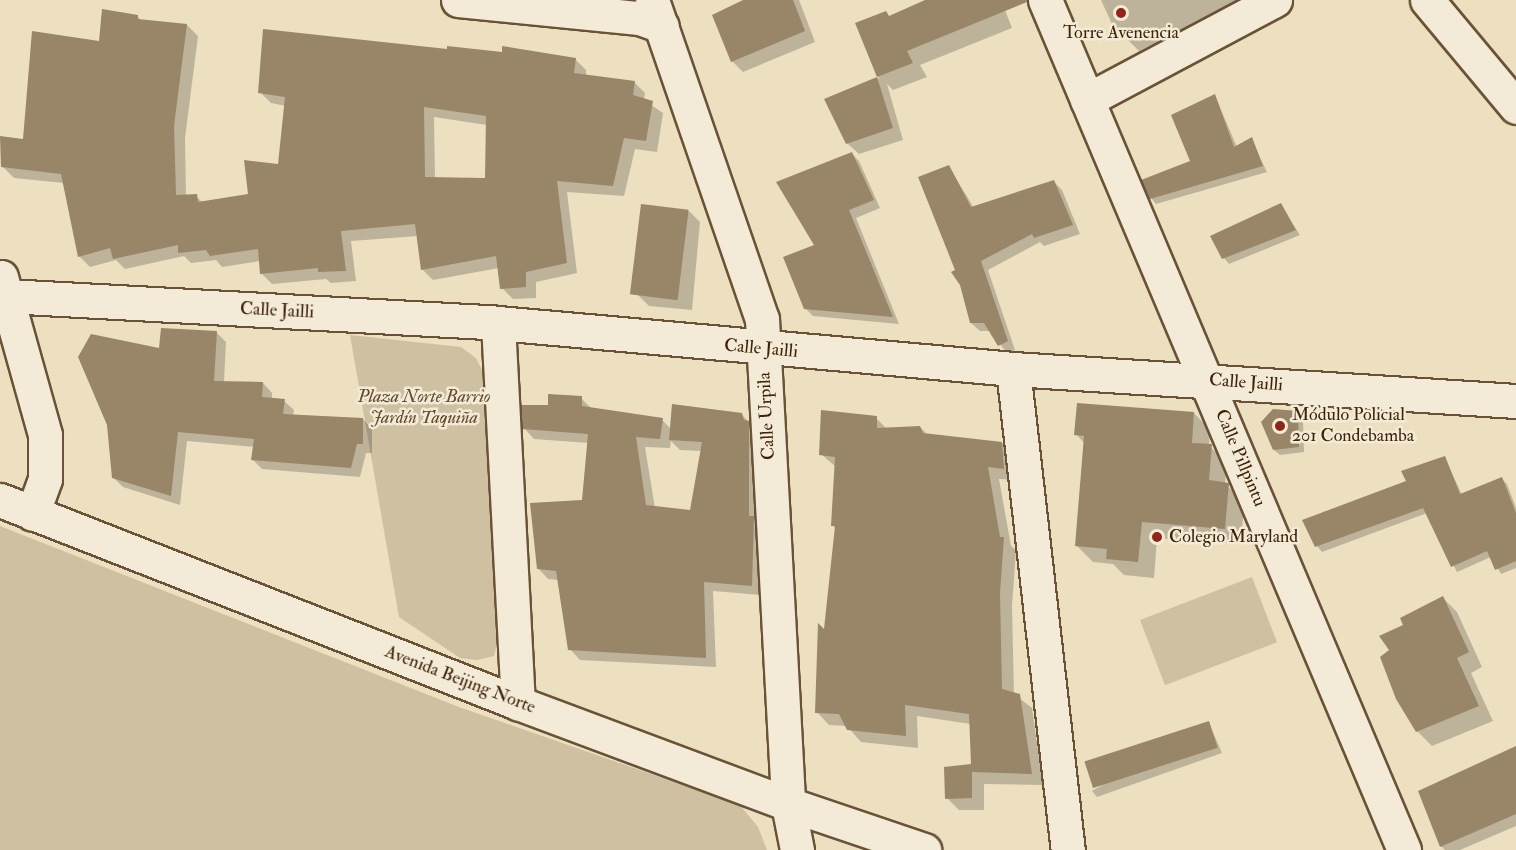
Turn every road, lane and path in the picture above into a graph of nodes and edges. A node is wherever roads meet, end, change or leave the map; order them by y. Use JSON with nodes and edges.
{"nodes":[{"id":1,"x":458,"y":0,"type":"edge"},
{"id":2,"x":1045,"y":0,"type":"edge"},
{"id":3,"x":1275,"y":0,"type":"edge"},
{"id":4,"x":1427,"y":0,"type":"edge"},
{"id":5,"x":657,"y":13,"type":"edge"},
{"id":6,"x":1087,"y":100,"type":"junction"},
{"id":7,"x":1516,"y":107,"type":"edge"},
{"id":8,"x":3,"y":285,"type":"edge"},
{"id":9,"x":498,"y":323,"type":"junction"},
{"id":10,"x":764,"y":350,"type":"junction"},
{"id":11,"x":1013,"y":369,"type":"junction"},
{"id":12,"x":1207,"y":381,"type":"junction"},
{"id":13,"x":1516,"y":401,"type":"edge"},
{"id":14,"x":0,"y":500,"type":"edge"},
{"id":15,"x":32,"y":514,"type":"junction"},
{"id":16,"x":518,"y":703,"type":"junction"},
{"id":17,"x":788,"y":804,"type":"junction"},
{"id":18,"x":797,"y":850,"type":"edge"},
{"id":19,"x":924,"y":850,"type":"edge"},
{"id":20,"x":1068,"y":850,"type":"edge"},
{"id":21,"x":1404,"y":850,"type":"edge"}],
"edges":[{"from":1,"to":5,"type":"street"},
{"from":2,"to":6,"type":"street","name":"Calle Pillpintu"},
{"from":3,"to":6,"type":"street"},
{"from":4,"to":7,"type":"street"},
{"from":5,"to":10,"type":"street","name":"Calle Urpila"},
{"from":6,"to":12,"type":"street","name":"Calle Pillpintu"},
{"from":8,"to":9,"type":"street","name":"Calle Jailli"},
{"from":8,"to":15,"type":"street"},
{"from":9,"to":10,"type":"street","name":"Calle Jailli"},
{"from":9,"to":16,"type":"street"},
{"from":10,"to":11,"type":"street","name":"Calle Jailli"},
{"from":10,"to":17,"type":"street","name":"Calle Urpila"},
{"from":11,"to":12,"type":"street","name":"Calle Jailli"},
{"from":11,"to":20,"type":"street"},
{"from":12,"to":13,"type":"street","name":"Calle Jailli"},
{"from":12,"to":21,"type":"street","name":"Calle Pillpintu"},
{"from":14,"to":15,"type":"street","name":"Avenida Beijing Norte"},
{"from":15,"to":16,"type":"street","name":"Avenida Beijing Norte"},
{"from":16,"to":17,"type":"street","name":"Avenida Beijing Norte"},
{"from":17,"to":18,"type":"street","name":"Calle Urpila"},
{"from":17,"to":19,"type":"street","name":"Avenida Beijing Norte"}]}
